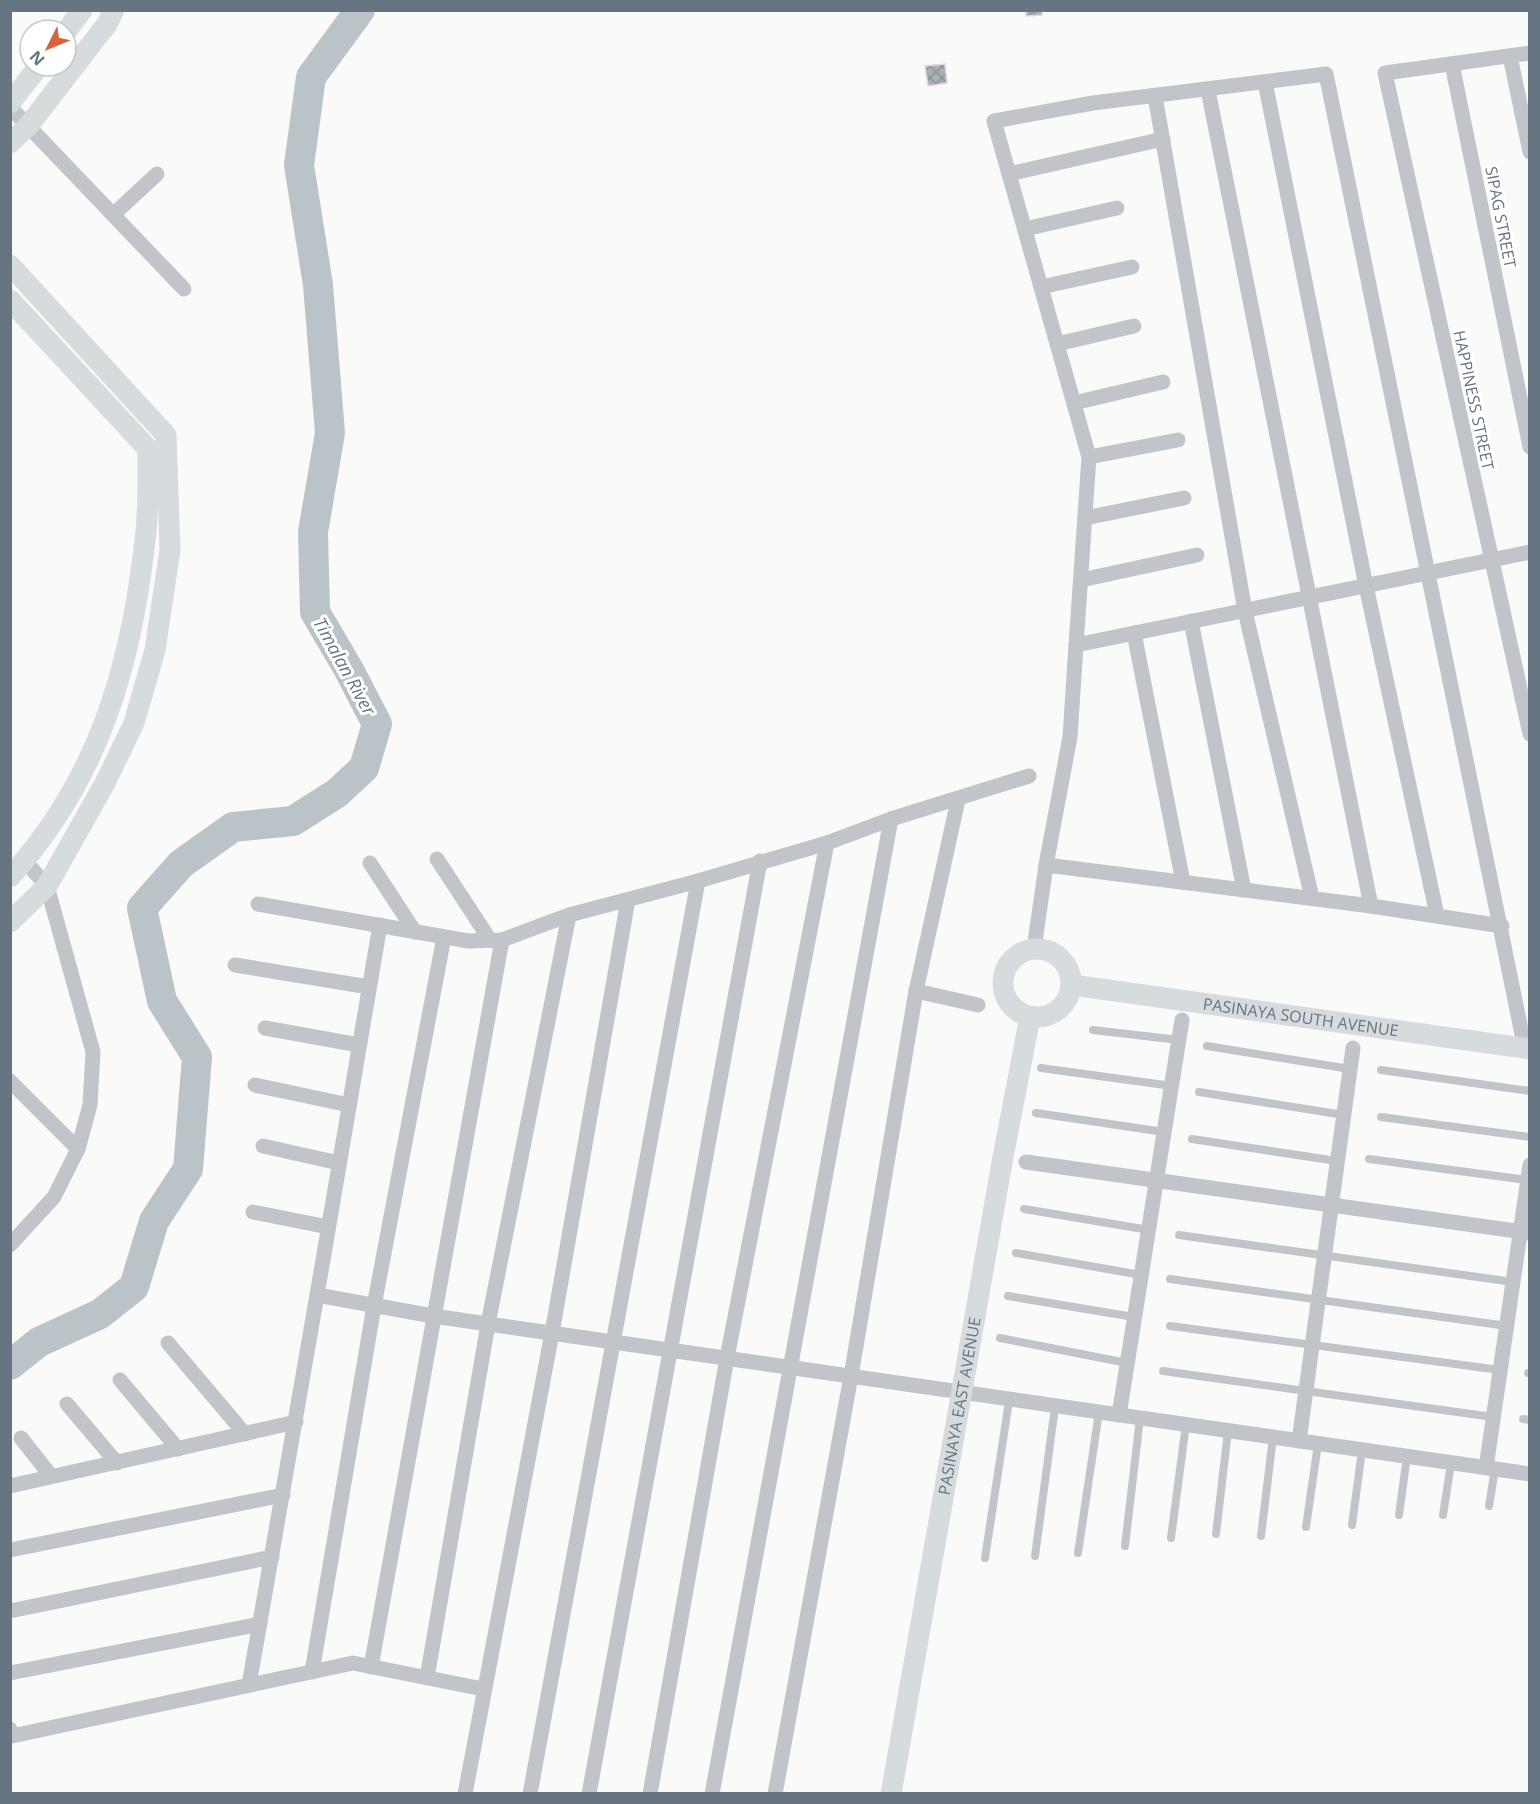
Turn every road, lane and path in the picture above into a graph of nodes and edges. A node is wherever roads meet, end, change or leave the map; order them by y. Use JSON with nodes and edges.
{"nodes":[{"id":1,"x":114,"y":10,"type":"edge"},
{"id":2,"x":1530,"y":53,"type":"edge"},
{"id":3,"x":1510,"y":56,"type":"junction"},
{"id":4,"x":1452,"y":63,"type":"junction"},
{"id":5,"x":30,"y":78,"type":"edge"},
{"id":6,"x":1265,"y":82,"type":"junction"},
{"id":7,"x":1208,"y":90,"type":"junction"},
{"id":8,"x":1155,"y":96,"type":"junction"},
{"id":9,"x":10,"y":105,"type":"edge"},
{"id":10,"x":29,"y":125,"type":"junction"},
{"id":11,"x":1162,"y":139,"type":"junction"},
{"id":12,"x":10,"y":143,"type":"edge"},
{"id":13,"x":1530,"y":152,"type":"edge"},
{"id":14,"x":157,"y":174,"type":"dead end"},
{"id":15,"x":1009,"y":174,"type":"junction"},
{"id":16,"x":1117,"y":208,"type":"dead end"},
{"id":17,"x":114,"y":214,"type":"junction"},
{"id":18,"x":1024,"y":229,"type":"junction"},
{"id":19,"x":10,"y":265,"type":"edge"},
{"id":20,"x":1132,"y":267,"type":"dead end"},
{"id":21,"x":1041,"y":287,"type":"junction"},
{"id":22,"x":184,"y":289,"type":"dead end"},
{"id":23,"x":10,"y":300,"type":"edge"},
{"id":24,"x":1134,"y":326,"type":"dead end"},
{"id":25,"x":1057,"y":344,"type":"junction"},
{"id":26,"x":1163,"y":382,"type":"dead end"},
{"id":27,"x":1074,"y":403,"type":"junction"},
{"id":28,"x":1178,"y":440,"type":"dead end"},
{"id":29,"x":1530,"y":447,"type":"edge"},
{"id":30,"x":1089,"y":457,"type":"junction"},
{"id":31,"x":1184,"y":498,"type":"dead end"},
{"id":32,"x":1085,"y":518,"type":"junction"},
{"id":33,"x":1530,"y":552,"type":"edge"},
{"id":34,"x":1197,"y":555,"type":"dead end"},
{"id":35,"x":1490,"y":560,"type":"junction"},
{"id":36,"x":1429,"y":573,"type":"junction"},
{"id":37,"x":1081,"y":580,"type":"junction"},
{"id":38,"x":1366,"y":586,"type":"junction"},
{"id":39,"x":1309,"y":598,"type":"junction"},
{"id":40,"x":1245,"y":611,"type":"junction"},
{"id":41,"x":1191,"y":621,"type":"junction"},
{"id":42,"x":1134,"y":633,"type":"junction"},
{"id":43,"x":1076,"y":645,"type":"junction"},
{"id":44,"x":1530,"y":734,"type":"edge"},
{"id":45,"x":1029,"y":776,"type":"dead end"},
{"id":46,"x":958,"y":800,"type":"junction"},
{"id":47,"x":891,"y":819,"type":"junction"},
{"id":48,"x":827,"y":843,"type":"junction"},
{"id":49,"x":437,"y":859,"type":"dead end"},
{"id":50,"x":25,"y":861,"type":"junction"},
{"id":51,"x":760,"y":861,"type":"junction"},
{"id":52,"x":370,"y":863,"type":"dead end"},
{"id":53,"x":1046,"y":865,"type":"junction"},
{"id":54,"x":10,"y":877,"type":"edge"},
{"id":55,"x":698,"y":881,"type":"junction"},
{"id":56,"x":1183,"y":882,"type":"junction"},
{"id":57,"x":47,"y":886,"type":"junction"},
{"id":58,"x":1244,"y":890,"type":"junction"},
{"id":59,"x":1312,"y":898,"type":"junction"},
{"id":60,"x":628,"y":900,"type":"junction"},
{"id":61,"x":258,"y":904,"type":"dead end"},
{"id":62,"x":1371,"y":906,"type":"junction"},
{"id":63,"x":568,"y":915,"type":"junction"},
{"id":64,"x":1437,"y":915,"type":"junction"},
{"id":65,"x":10,"y":922,"type":"edge"},
{"id":66,"x":380,"y":926,"type":"junction"},
{"id":67,"x":1502,"y":926,"type":"junction"},
{"id":68,"x":415,"y":932,"type":"junction"},
{"id":69,"x":444,"y":937,"type":"junction"},
{"id":70,"x":496,"y":940,"type":"junction"},
{"id":71,"x":1034,"y":949,"type":"junction"},
{"id":72,"x":235,"y":965,"type":"dead end"},
{"id":73,"x":1072,"y":985,"type":"junction"},
{"id":74,"x":369,"y":987,"type":"junction"},
{"id":75,"x":916,"y":991,"type":"junction"},
{"id":76,"x":978,"y":1005,"type":"dead end"},
{"id":77,"x":1030,"y":1017,"type":"junction"},
{"id":78,"x":1182,"y":1020,"type":"dead end"},
{"id":79,"x":265,"y":1028,"type":"dead end"},
{"id":80,"x":1093,"y":1030,"type":"dead end"},
{"id":81,"x":1179,"y":1040,"type":"junction"},
{"id":82,"x":359,"y":1045,"type":"junction"},
{"id":83,"x":1207,"y":1046,"type":"dead end"},
{"id":84,"x":1353,"y":1048,"type":"dead end"},
{"id":85,"x":1527,"y":1049,"type":"edge"},
{"id":86,"x":1041,"y":1068,"type":"dead end"},
{"id":87,"x":1350,"y":1069,"type":"junction"},
{"id":88,"x":1381,"y":1070,"type":"dead end"},
{"id":89,"x":10,"y":1081,"type":"edge"},
{"id":90,"x":255,"y":1085,"type":"dead end"},
{"id":91,"x":1172,"y":1086,"type":"junction"},
{"id":92,"x":1530,"y":1091,"type":"edge"},
{"id":93,"x":1199,"y":1092,"type":"dead end"},
{"id":94,"x":349,"y":1105,"type":"junction"},
{"id":95,"x":1036,"y":1113,"type":"dead end"},
{"id":96,"x":1344,"y":1115,"type":"junction"},
{"id":97,"x":1381,"y":1117,"type":"dead end"},
{"id":98,"x":1164,"y":1132,"type":"junction"},
{"id":99,"x":1530,"y":1137,"type":"edge"},
{"id":100,"x":1192,"y":1139,"type":"dead end"},
{"id":101,"x":263,"y":1146,"type":"dead end"},
{"id":102,"x":78,"y":1149,"type":"junction"},
{"id":103,"x":1369,"y":1159,"type":"dead end"},
{"id":104,"x":1337,"y":1161,"type":"junction"},
{"id":105,"x":1026,"y":1162,"type":"dead end"},
{"id":106,"x":339,"y":1163,"type":"junction"},
{"id":107,"x":1528,"y":1172,"type":"edge"},
{"id":108,"x":1156,"y":1180,"type":"junction"},
{"id":109,"x":1331,"y":1205,"type":"junction"},
{"id":110,"x":1024,"y":1209,"type":"dead end"},
{"id":111,"x":253,"y":1212,"type":"dead end"},
{"id":112,"x":328,"y":1227,"type":"junction"},
{"id":113,"x":1149,"y":1230,"type":"junction"},
{"id":114,"x":1525,"y":1232,"type":"edge"},
{"id":115,"x":1179,"y":1235,"type":"dead end"},
{"id":116,"x":13,"y":1236,"type":"edge"},
{"id":117,"x":1016,"y":1253,"type":"dead end"},
{"id":118,"x":1324,"y":1256,"type":"junction"},
{"id":119,"x":1141,"y":1275,"type":"junction"},
{"id":120,"x":1170,"y":1279,"type":"dead end"},
{"id":121,"x":1513,"y":1282,"type":"junction"},
{"id":122,"x":317,"y":1294,"type":"junction"},
{"id":123,"x":1008,"y":1296,"type":"dead end"},
{"id":124,"x":1318,"y":1300,"type":"junction"},
{"id":125,"x":374,"y":1306,"type":"junction"},
{"id":126,"x":433,"y":1316,"type":"junction"},
{"id":127,"x":1134,"y":1317,"type":"junction"},
{"id":128,"x":488,"y":1324,"type":"junction"},
{"id":129,"x":1170,"y":1326,"type":"dead end"},
{"id":130,"x":1507,"y":1326,"type":"junction"},
{"id":131,"x":552,"y":1333,"type":"junction"},
{"id":132,"x":1000,"y":1338,"type":"dead end"},
{"id":133,"x":612,"y":1342,"type":"junction"},
{"id":134,"x":168,"y":1343,"type":"dead end"},
{"id":135,"x":1312,"y":1345,"type":"junction"},
{"id":136,"x":669,"y":1350,"type":"junction"},
{"id":137,"x":727,"y":1358,"type":"junction"},
{"id":138,"x":1127,"y":1363,"type":"junction"},
{"id":139,"x":789,"y":1367,"type":"junction"},
{"id":140,"x":1500,"y":1370,"type":"junction"},
{"id":141,"x":1163,"y":1371,"type":"dead end"},
{"id":142,"x":851,"y":1376,"type":"junction"},
{"id":143,"x":120,"y":1380,"type":"dead end"},
{"id":144,"x":1306,"y":1389,"type":"junction"},
{"id":145,"x":962,"y":1392,"type":"junction"},
{"id":146,"x":1010,"y":1401,"type":"junction"},
{"id":147,"x":67,"y":1404,"type":"dead end"},
{"id":148,"x":1055,"y":1407,"type":"junction"},
{"id":149,"x":1098,"y":1412,"type":"junction"},
{"id":150,"x":1119,"y":1415,"type":"junction"},
{"id":151,"x":1493,"y":1417,"type":"junction"},
{"id":152,"x":1140,"y":1418,"type":"junction"},
{"id":153,"x":296,"y":1422,"type":"junction"},
{"id":154,"x":1186,"y":1424,"type":"junction"},
{"id":155,"x":1228,"y":1431,"type":"junction"},
{"id":156,"x":245,"y":1434,"type":"junction"},
{"id":157,"x":1273,"y":1437,"type":"junction"},
{"id":158,"x":21,"y":1438,"type":"dead end"},
{"id":159,"x":1299,"y":1441,"type":"junction"},
{"id":160,"x":1318,"y":1444,"type":"junction"},
{"id":161,"x":178,"y":1449,"type":"junction"},
{"id":162,"x":1362,"y":1450,"type":"junction"},
{"id":163,"x":1407,"y":1456,"type":"junction"},
{"id":164,"x":117,"y":1463,"type":"junction"},
{"id":165,"x":1451,"y":1463,"type":"junction"},
{"id":166,"x":1491,"y":1468,"type":"junction"},
{"id":167,"x":1530,"y":1474,"type":"edge"},
{"id":168,"x":51,"y":1476,"type":"junction"},
{"id":169,"x":10,"y":1486,"type":"edge"},
{"id":170,"x":283,"y":1495,"type":"junction"},
{"id":171,"x":1489,"y":1506,"type":"dead end"},
{"id":172,"x":1399,"y":1515,"type":"dead end"},
{"id":173,"x":1443,"y":1515,"type":"dead end"},
{"id":174,"x":1352,"y":1525,"type":"dead end"},
{"id":175,"x":1306,"y":1527,"type":"dead end"},
{"id":176,"x":1216,"y":1534,"type":"dead end"},
{"id":177,"x":1262,"y":1536,"type":"dead end"},
{"id":178,"x":1171,"y":1538,"type":"dead end"},
{"id":179,"x":1125,"y":1546,"type":"dead end"},
{"id":180,"x":10,"y":1550,"type":"edge"},
{"id":181,"x":1078,"y":1553,"type":"dead end"},
{"id":182,"x":1035,"y":1556,"type":"dead end"},
{"id":183,"x":272,"y":1557,"type":"junction"},
{"id":184,"x":985,"y":1558,"type":"dead end"},
{"id":185,"x":10,"y":1611,"type":"edge"},
{"id":186,"x":260,"y":1624,"type":"junction"},
{"id":187,"x":371,"y":1667,"type":"junction"},
{"id":188,"x":312,"y":1672,"type":"junction"},
{"id":189,"x":10,"y":1673,"type":"edge"},
{"id":190,"x":427,"y":1678,"type":"junction"},
{"id":191,"x":249,"y":1686,"type":"junction"},
{"id":192,"x":483,"y":1689,"type":"junction"},
{"id":193,"x":11,"y":1734,"type":"edge"},
{"id":194,"x":465,"y":1794,"type":"edge"},
{"id":195,"x":531,"y":1794,"type":"edge"},
{"id":196,"x":589,"y":1794,"type":"edge"},
{"id":197,"x":650,"y":1794,"type":"edge"},
{"id":198,"x":712,"y":1794,"type":"edge"},
{"id":199,"x":775,"y":1794,"type":"edge"},
{"id":200,"x":891,"y":1794,"type":"edge"}],
"edges":[{"from":1,"to":10,"type":"street"},
{"from":2,"to":3,"type":"street"},
{"from":3,"to":4,"type":"street"},
{"from":3,"to":13,"type":"street"},
{"from":4,"to":29,"type":"street","name":"SIPAG STREET"},
{"from":4,"to":35,"type":"street","name":"HAPPINESS STREET"},
{"from":5,"to":9,"type":"street"},
{"from":6,"to":7,"type":"street"},
{"from":6,"to":36,"type":"street"},
{"from":6,"to":38,"type":"street"},
{"from":7,"to":8,"type":"street"},
{"from":7,"to":39,"type":"street"},
{"from":8,"to":11,"type":"street"},
{"from":8,"to":15,"type":"street"},
{"from":9,"to":10,"type":"street"},
{"from":10,"to":12,"type":"street"},
{"from":10,"to":17,"type":"street"},
{"from":11,"to":15,"type":"street"},
{"from":11,"to":40,"type":"street"},
{"from":14,"to":17,"type":"street"},
{"from":15,"to":18,"type":"street"},
{"from":16,"to":18,"type":"street"},
{"from":17,"to":22,"type":"street"},
{"from":18,"to":21,"type":"street"},
{"from":19,"to":57,"type":"street"},
{"from":20,"to":21,"type":"street"},
{"from":21,"to":25,"type":"street"},
{"from":23,"to":50,"type":"street"},
{"from":24,"to":25,"type":"street"},
{"from":25,"to":27,"type":"street"},
{"from":26,"to":27,"type":"street"},
{"from":27,"to":30,"type":"street"},
{"from":28,"to":30,"type":"street"},
{"from":30,"to":32,"type":"street"},
{"from":31,"to":32,"type":"street"},
{"from":32,"to":37,"type":"street"},
{"from":33,"to":35,"type":"street"},
{"from":34,"to":37,"type":"street"},
{"from":35,"to":36,"type":"street"},
{"from":35,"to":44,"type":"street","name":"HAPPINESS STREET"},
{"from":36,"to":38,"type":"street"},
{"from":36,"to":67,"type":"street"},
{"from":37,"to":43,"type":"street"},
{"from":38,"to":39,"type":"street"},
{"from":38,"to":64,"type":"street"},
{"from":39,"to":40,"type":"street"},
{"from":39,"to":62,"type":"street"},
{"from":40,"to":41,"type":"street"},
{"from":40,"to":59,"type":"street"},
{"from":41,"to":42,"type":"street"},
{"from":41,"to":58,"type":"street"},
{"from":42,"to":43,"type":"street"},
{"from":42,"to":56,"type":"street"},
{"from":43,"to":53,"type":"street"},
{"from":45,"to":46,"type":"street"},
{"from":46,"to":47,"type":"street"},
{"from":46,"to":75,"type":"street"},
{"from":47,"to":48,"type":"street"},
{"from":47,"to":139,"type":"street"},
{"from":48,"to":51,"type":"street"},
{"from":48,"to":137,"type":"street"},
{"from":49,"to":70,"type":"street"},
{"from":50,"to":54,"type":"street"},
{"from":50,"to":57,"type":"street"},
{"from":51,"to":55,"type":"street"},
{"from":51,"to":136,"type":"street"},
{"from":52,"to":68,"type":"street"},
{"from":53,"to":56,"type":"street"},
{"from":53,"to":71,"type":"street"},
{"from":55,"to":60,"type":"street"},
{"from":55,"to":133,"type":"street"},
{"from":56,"to":58,"type":"street"},
{"from":57,"to":65,"type":"street"},
{"from":57,"to":102,"type":"street"},
{"from":58,"to":59,"type":"street"},
{"from":59,"to":62,"type":"street"},
{"from":60,"to":63,"type":"street"},
{"from":60,"to":131,"type":"street"},
{"from":61,"to":66,"type":"street"},
{"from":62,"to":64,"type":"street"},
{"from":63,"to":70,"type":"street"},
{"from":63,"to":128,"type":"street"},
{"from":64,"to":67,"type":"street"},
{"from":66,"to":68,"type":"street"},
{"from":66,"to":74,"type":"street"},
{"from":67,"to":85,"type":"street"},
{"from":68,"to":69,"type":"street"},
{"from":69,"to":70,"type":"street"},
{"from":69,"to":125,"type":"street"},
{"from":70,"to":126,"type":"street"},
{"from":71,"to":73,"type":"street"},
{"from":71,"to":77,"type":"street"},
{"from":72,"to":74,"type":"street"},
{"from":73,"to":77,"type":"street"},
{"from":73,"to":85,"type":"street","name":"PASINAYA SOUTH AVENUE"},
{"from":74,"to":82,"type":"street"},
{"from":75,"to":76,"type":"street"},
{"from":75,"to":142,"type":"street"},
{"from":77,"to":145,"type":"street","name":"PASINAYA EAST AVENUE"},
{"from":78,"to":81,"type":"street"},
{"from":79,"to":82,"type":"street"},
{"from":80,"to":81,"type":"lane"},
{"from":81,"to":91,"type":"street"},
{"from":82,"to":94,"type":"street"},
{"from":83,"to":87,"type":"lane"},
{"from":84,"to":87,"type":"street"},
{"from":86,"to":91,"type":"lane"},
{"from":87,"to":96,"type":"street"},
{"from":88,"to":92,"type":"lane"},
{"from":89,"to":102,"type":"street"},
{"from":90,"to":94,"type":"street"},
{"from":91,"to":98,"type":"street"},
{"from":93,"to":96,"type":"lane"},
{"from":94,"to":106,"type":"street"},
{"from":95,"to":98,"type":"lane"},
{"from":96,"to":104,"type":"street"},
{"from":97,"to":99,"type":"lane"},
{"from":98,"to":108,"type":"street"},
{"from":100,"to":104,"type":"lane"},
{"from":101,"to":106,"type":"street"},
{"from":102,"to":116,"type":"street"},
{"from":103,"to":107,"type":"lane"},
{"from":104,"to":109,"type":"street"},
{"from":105,"to":108,"type":"street"},
{"from":106,"to":112,"type":"street"},
{"from":107,"to":114,"type":"street"},
{"from":108,"to":109,"type":"street"},
{"from":108,"to":113,"type":"street"},
{"from":109,"to":114,"type":"street"},
{"from":109,"to":118,"type":"street"},
{"from":110,"to":113,"type":"lane"},
{"from":111,"to":112,"type":"street"},
{"from":112,"to":122,"type":"street"},
{"from":113,"to":119,"type":"street"},
{"from":114,"to":121,"type":"street"},
{"from":115,"to":118,"type":"lane"},
{"from":117,"to":119,"type":"lane"},
{"from":118,"to":121,"type":"lane"},
{"from":118,"to":124,"type":"street"},
{"from":119,"to":127,"type":"street"},
{"from":120,"to":124,"type":"lane"},
{"from":121,"to":130,"type":"street"},
{"from":122,"to":125,"type":"street"},
{"from":122,"to":153,"type":"street"},
{"from":123,"to":127,"type":"lane"},
{"from":124,"to":130,"type":"lane"},
{"from":124,"to":135,"type":"street"},
{"from":125,"to":126,"type":"street"},
{"from":125,"to":188,"type":"street"},
{"from":126,"to":128,"type":"street"},
{"from":126,"to":187,"type":"street"},
{"from":127,"to":138,"type":"street"},
{"from":128,"to":131,"type":"street"},
{"from":128,"to":190,"type":"street"},
{"from":129,"to":135,"type":"lane"},
{"from":130,"to":140,"type":"street"},
{"from":131,"to":133,"type":"street"},
{"from":131,"to":192,"type":"street"},
{"from":132,"to":138,"type":"lane"},
{"from":133,"to":136,"type":"street"},
{"from":133,"to":195,"type":"street"},
{"from":134,"to":156,"type":"street"},
{"from":135,"to":140,"type":"lane"},
{"from":135,"to":144,"type":"street"},
{"from":136,"to":137,"type":"street"},
{"from":136,"to":196,"type":"street"},
{"from":137,"to":139,"type":"street"},
{"from":137,"to":197,"type":"street"},
{"from":138,"to":150,"type":"street"},
{"from":139,"to":142,"type":"street"},
{"from":139,"to":198,"type":"street"},
{"from":140,"to":151,"type":"street"},
{"from":141,"to":144,"type":"lane"},
{"from":142,"to":145,"type":"street"},
{"from":142,"to":199,"type":"street"},
{"from":143,"to":161,"type":"street"},
{"from":144,"to":151,"type":"lane"},
{"from":144,"to":159,"type":"street"},
{"from":145,"to":146,"type":"street"},
{"from":145,"to":200,"type":"street","name":"PASINAYA EAST AVENUE"},
{"from":146,"to":148,"type":"street"},
{"from":146,"to":184,"type":"lane"},
{"from":147,"to":164,"type":"street"},
{"from":148,"to":149,"type":"street"},
{"from":148,"to":182,"type":"lane"},
{"from":149,"to":150,"type":"street"},
{"from":149,"to":181,"type":"lane"},
{"from":150,"to":152,"type":"street"},
{"from":151,"to":166,"type":"street"},
{"from":152,"to":154,"type":"street"},
{"from":152,"to":179,"type":"lane"},
{"from":153,"to":156,"type":"street"},
{"from":153,"to":170,"type":"street"},
{"from":154,"to":155,"type":"street"},
{"from":154,"to":178,"type":"lane"},
{"from":155,"to":157,"type":"street"},
{"from":155,"to":176,"type":"lane"},
{"from":156,"to":161,"type":"street"},
{"from":157,"to":159,"type":"street"},
{"from":157,"to":177,"type":"lane"},
{"from":158,"to":168,"type":"street"},
{"from":159,"to":160,"type":"street"},
{"from":160,"to":162,"type":"street"},
{"from":160,"to":175,"type":"lane"},
{"from":161,"to":164,"type":"street"},
{"from":162,"to":163,"type":"street"},
{"from":162,"to":174,"type":"lane"},
{"from":163,"to":165,"type":"street"},
{"from":163,"to":172,"type":"lane"},
{"from":164,"to":168,"type":"street"},
{"from":165,"to":166,"type":"street"},
{"from":165,"to":173,"type":"lane"},
{"from":166,"to":167,"type":"street"},
{"from":166,"to":171,"type":"lane"},
{"from":168,"to":169,"type":"street"},
{"from":170,"to":180,"type":"street"},
{"from":170,"to":183,"type":"street"},
{"from":183,"to":185,"type":"street"},
{"from":183,"to":186,"type":"street"},
{"from":186,"to":189,"type":"street"},
{"from":186,"to":191,"type":"street"},
{"from":187,"to":188,"type":"street"},
{"from":187,"to":190,"type":"street"},
{"from":188,"to":191,"type":"street"},
{"from":190,"to":192,"type":"street"},
{"from":191,"to":193,"type":"street"},
{"from":192,"to":194,"type":"street"}]}
